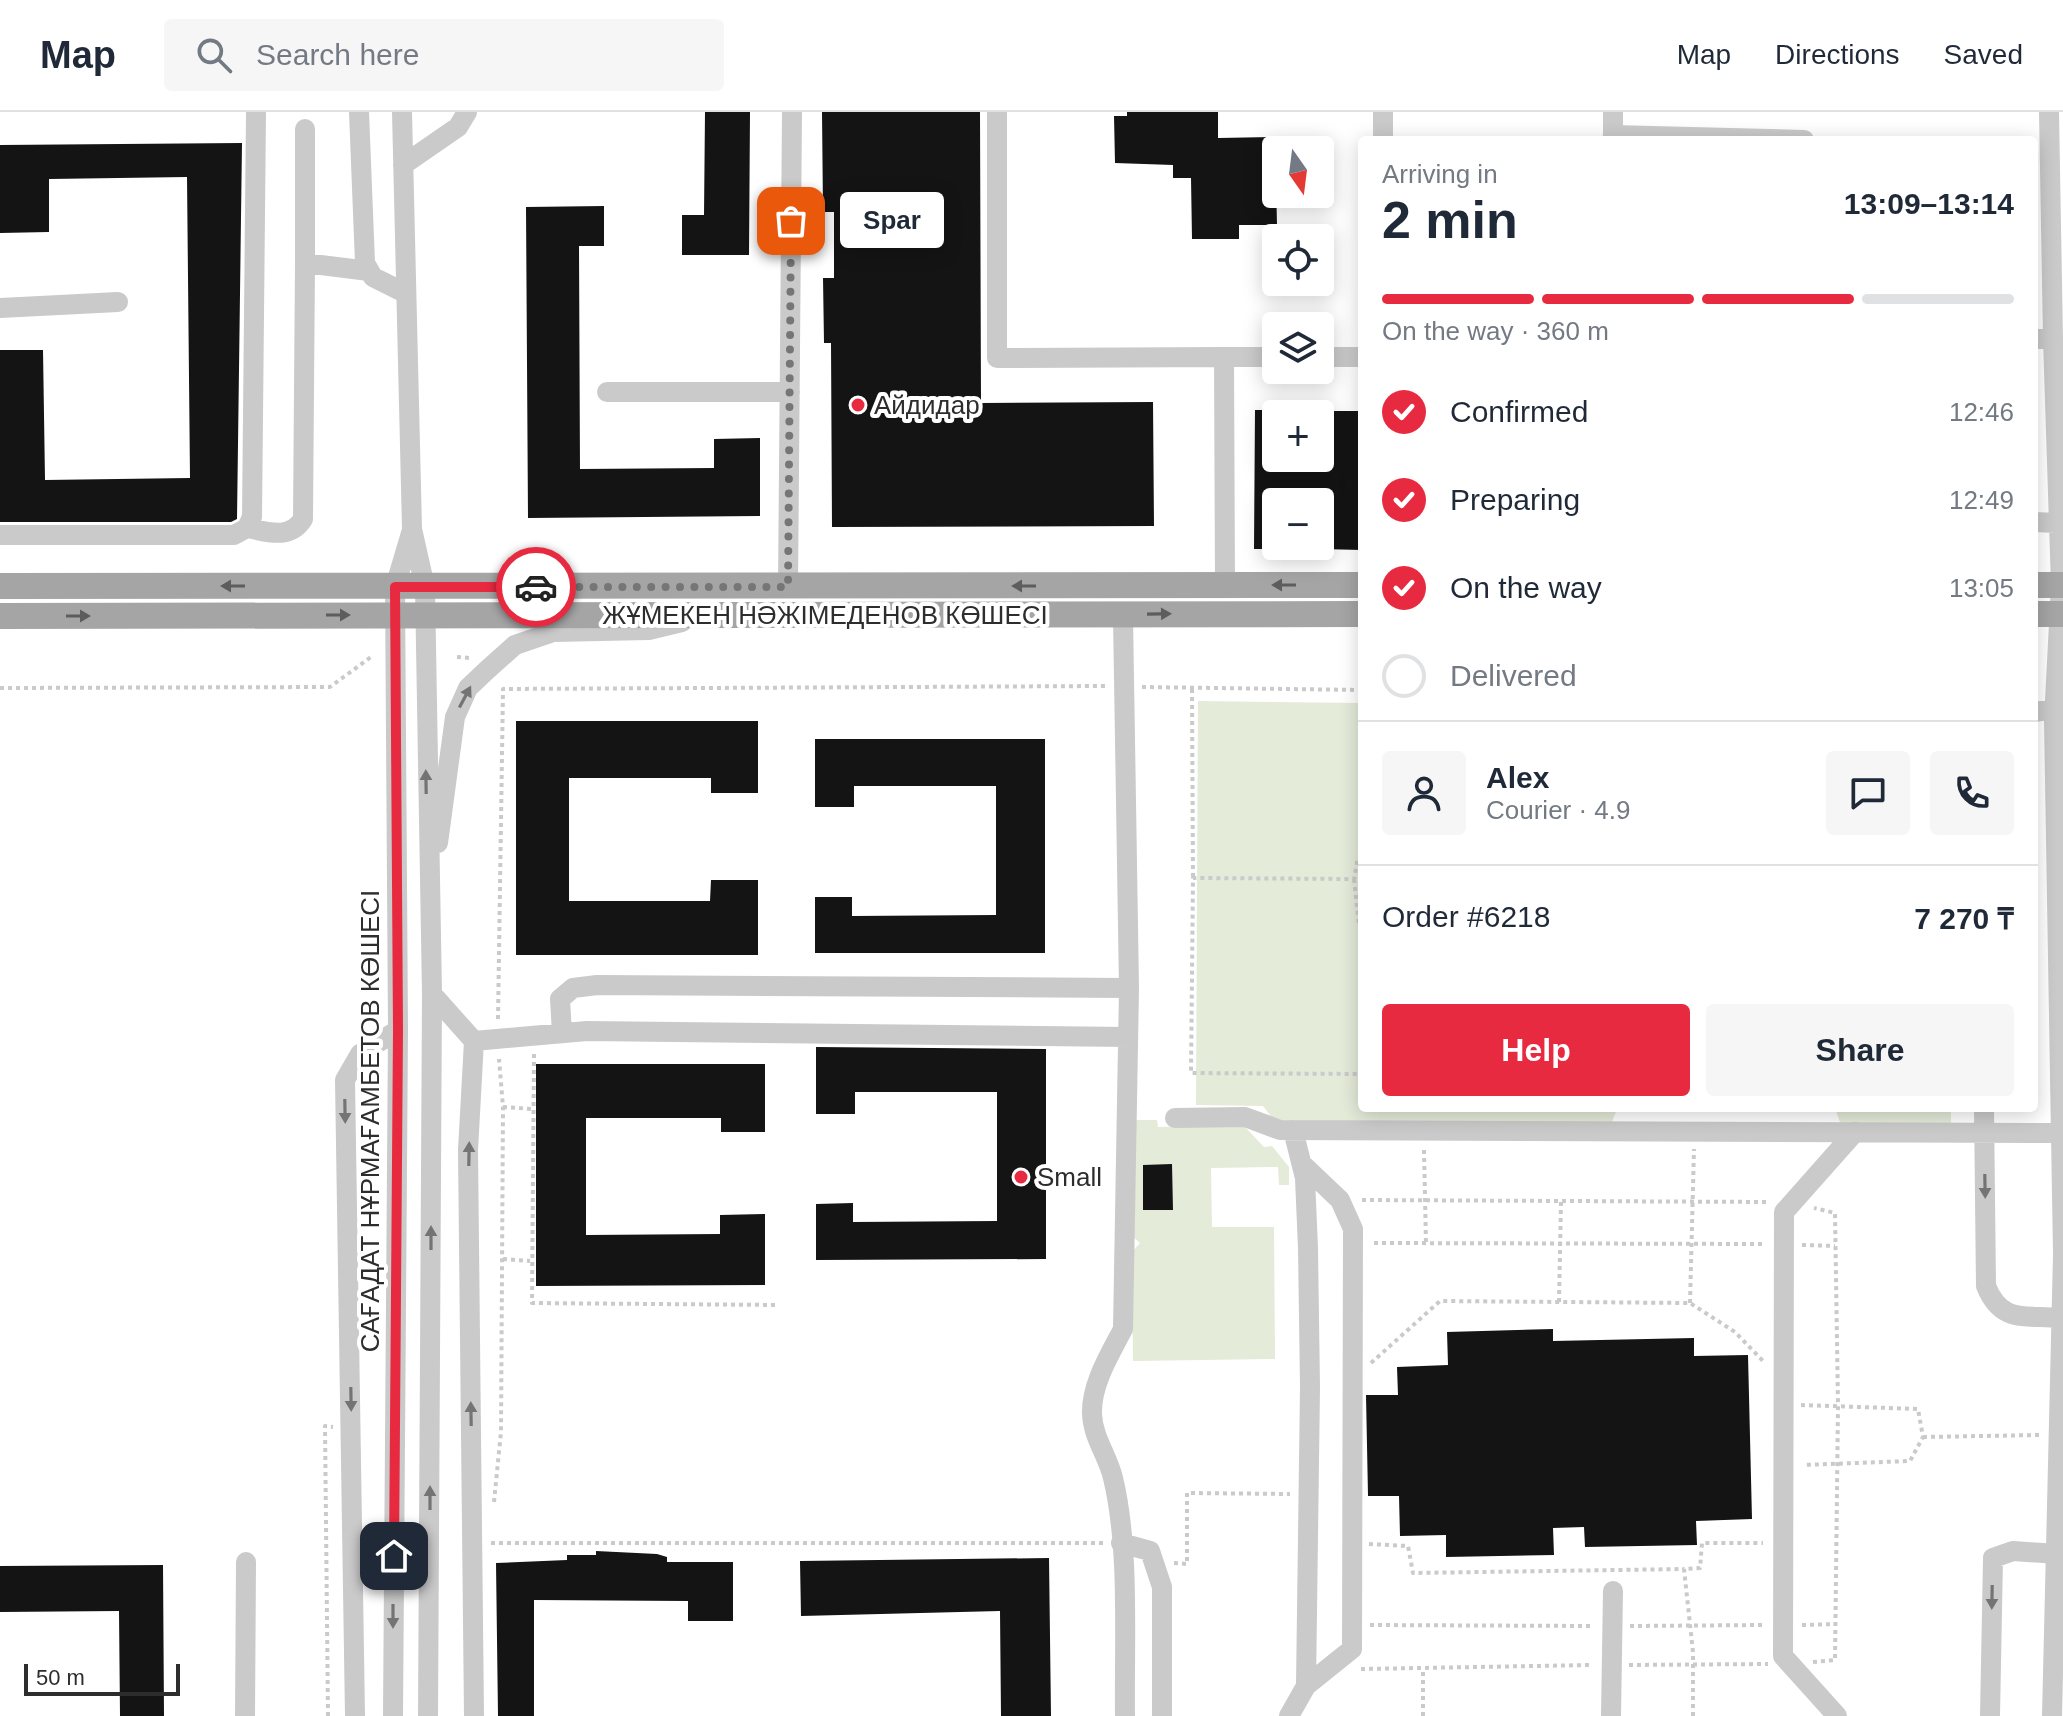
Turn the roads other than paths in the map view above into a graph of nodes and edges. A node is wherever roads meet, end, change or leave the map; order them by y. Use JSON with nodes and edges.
{"nodes":[{"id":1,"x":256,"y":112,"type":"edge"},
{"id":2,"x":359,"y":112,"type":"edge"},
{"id":3,"x":402,"y":112,"type":"edge"},
{"id":4,"x":467,"y":112,"type":"edge"},
{"id":5,"x":792,"y":112,"type":"edge"},
{"id":6,"x":997,"y":112,"type":"edge"},
{"id":7,"x":1383,"y":112,"type":"edge"},
{"id":8,"x":1613,"y":112,"type":"edge"},
{"id":9,"x":2049,"y":112,"type":"edge"},
{"id":10,"x":305,"y":129,"type":"dead end"},
{"id":11,"x":1383,"y":136,"type":"edge"},
{"id":12,"x":1613,"y":136,"type":"edge"},
{"id":13,"x":2042,"y":147,"type":"edge"},
{"id":14,"x":403,"y":165,"type":"junction"},
{"id":15,"x":305,"y":263,"type":"junction"},
{"id":16,"x":369,"y":271,"type":"junction"},
{"id":17,"x":405,"y":293,"type":"junction"},
{"id":18,"x":118,"y":302,"type":"dead end"},
{"id":19,"x":0,"y":308,"type":"edge"},
{"id":20,"x":2043,"y":339,"type":"edge"},
{"id":21,"x":1224,"y":357,"type":"junction"},
{"id":22,"x":1262,"y":357,"type":"edge"},
{"id":23,"x":1334,"y":357,"type":"edge"},
{"id":24,"x":1358,"y":357,"type":"edge"},
{"id":25,"x":607,"y":392,"type":"dead end"},
{"id":26,"x":790,"y":392,"type":"junction"},
{"id":27,"x":2038,"y":522,"type":"edge"},
{"id":28,"x":2057,"y":523,"type":"junction"},
{"id":29,"x":247,"y":528,"type":"junction"},
{"id":30,"x":412,"y":529,"type":"junction"},
{"id":31,"x":0,"y":535,"type":"edge"},
{"id":32,"x":1225,"y":585,"type":"junction"},
{"id":33,"x":1358,"y":585,"type":"edge"},
{"id":34,"x":2038,"y":585,"type":"edge"},
{"id":35,"x":2062,"y":585,"type":"edge"},
{"id":36,"x":0,"y":586,"type":"edge"},
{"id":37,"x":395,"y":587,"type":"junction"},
{"id":38,"x":425,"y":587,"type":"junction"},
{"id":39,"x":788,"y":587,"type":"junction"},
{"id":40,"x":397,"y":614,"type":"junction"},
{"id":41,"x":717,"y":614,"type":"junction"},
{"id":42,"x":1358,"y":614,"type":"edge"},
{"id":43,"x":2038,"y":614,"type":"edge"},
{"id":44,"x":2062,"y":614,"type":"edge"},
{"id":45,"x":0,"y":616,"type":"edge"},
{"id":46,"x":1123,"y":616,"type":"junction"},
{"id":47,"x":424,"y":617,"type":"junction"},
{"id":48,"x":2057,"y":717,"type":"edge"},
{"id":49,"x":429,"y":938,"type":"junction"},
{"id":50,"x":1129,"y":988,"type":"junction"},
{"id":51,"x":432,"y":994,"type":"junction"},
{"id":52,"x":398,"y":1030,"type":"junction"},
{"id":53,"x":562,"y":1033,"type":"junction"},
{"id":54,"x":1128,"y":1037,"type":"junction"},
{"id":55,"x":474,"y":1041,"type":"junction"},
{"id":56,"x":1984,"y":1112,"type":"edge"},
{"id":57,"x":1175,"y":1118,"type":"dead end"},
{"id":58,"x":1293,"y":1130,"type":"junction"},
{"id":59,"x":1855,"y":1132,"type":"junction"},
{"id":60,"x":1984,"y":1132,"type":"junction"},
{"id":61,"x":2061,"y":1133,"type":"junction"},
{"id":62,"x":1301,"y":1163,"type":"junction"},
{"id":63,"x":2063,"y":1254,"type":"edge"},
{"id":64,"x":2059,"y":1318,"type":"junction"},
{"id":65,"x":2061,"y":1367,"type":"edge"},
{"id":66,"x":2061,"y":1494,"type":"edge"},
{"id":67,"x":1121,"y":1543,"type":"junction"},
{"id":68,"x":2058,"y":1554,"type":"junction"},
{"id":69,"x":246,"y":1562,"type":"dead end"},
{"id":70,"x":2060,"y":1587,"type":"edge"},
{"id":71,"x":1613,"y":1591,"type":"dead end"},
{"id":72,"x":1306,"y":1686,"type":"junction"},
{"id":73,"x":245,"y":1716,"type":"edge"},
{"id":74,"x":355,"y":1716,"type":"edge"},
{"id":75,"x":393,"y":1716,"type":"edge"},
{"id":76,"x":428,"y":1716,"type":"edge"},
{"id":77,"x":474,"y":1716,"type":"edge"},
{"id":78,"x":1125,"y":1716,"type":"edge"},
{"id":79,"x":1162,"y":1716,"type":"edge"},
{"id":80,"x":1289,"y":1716,"type":"edge"},
{"id":81,"x":1611,"y":1716,"type":"edge"},
{"id":82,"x":1837,"y":1716,"type":"edge"},
{"id":83,"x":1990,"y":1716,"type":"edge"},
{"id":84,"x":2052,"y":1716,"type":"edge"}],
"edges":[{"from":1,"to":29,"type":"street"},
{"from":2,"to":16,"type":"street"},
{"from":3,"to":14,"type":"street","name":"САҒАДАТ НҰРМАҒАМБЕТОВ КӨШЕСІ"},
{"from":4,"to":14,"type":"street"},
{"from":5,"to":26,"type":"street"},
{"from":6,"to":21,"type":"street"},
{"from":7,"to":11,"type":"street"},
{"from":8,"to":12,"type":"street"},
{"from":9,"to":13,"type":"street"},
{"from":10,"to":15,"type":"street"},
{"from":13,"to":20,"type":"street"},
{"from":14,"to":17,"type":"street","name":"САҒАДАТ НҰРМАҒАМБЕТОВ КӨШЕСІ"},
{"from":15,"to":16,"type":"street"},
{"from":15,"to":29,"type":"street"},
{"from":16,"to":17,"type":"street"},
{"from":17,"to":30,"type":"street","name":"САҒАДАТ НҰРМАҒАМБЕТОВ КӨШЕСІ"},
{"from":18,"to":19,"type":"street"},
{"from":20,"to":28,"type":"street"},
{"from":21,"to":22,"type":"street"},
{"from":21,"to":32,"type":"street"},
{"from":23,"to":24,"type":"street"},
{"from":25,"to":26,"type":"street"},
{"from":26,"to":39,"type":"street"},
{"from":27,"to":28,"type":"street"},
{"from":28,"to":35,"type":"street"},
{"from":29,"to":31,"type":"street"},
{"from":30,"to":37,"type":"street","name":"САҒАДАТ НҰРМАҒАМБЕТОВ КӨШЕСІ"},
{"from":30,"to":38,"type":"street","name":"САҒАДАТ НҰРМАҒАМБЕТОВ КӨШЕСІ"},
{"from":33,"to":32,"type":"main road","name":"ЖҰМЕКЕН НӘЖІМЕДЕНОВ КӨШЕСІ","one_way":true},
{"from":32,"to":39,"type":"main road","name":"ЖҰМЕКЕН НӘЖІМЕДЕНОВ КӨШЕСІ","one_way":true},
{"from":34,"to":35,"type":"main road"},
{"from":35,"to":44,"type":"street"},
{"from":37,"to":36,"type":"main road","name":"ЖҰМЕКЕН НӘЖІМЕДЕНОВ КӨШЕСІ","one_way":true},
{"from":37,"to":38,"type":"main road","name":"ЖҰМЕКЕН НӘЖІМЕДЕНОВ КӨШЕСІ"},
{"from":37,"to":40,"type":"street","name":"САҒАДАТ НҰРМАҒАМБЕТОВ КӨШЕСІ"},
{"from":38,"to":39,"type":"main road","name":"ЖҰМЕКЕН НӘЖІМЕДЕНОВ КӨШЕСІ"},
{"from":38,"to":47,"type":"street","name":"САҒАДАТ НҰРМАҒАМБЕТОВ КӨШЕСІ"},
{"from":45,"to":40,"type":"main road","name":"ЖҰМЕКЕН НӘЖІМЕДЕНОВ КӨШЕСІ","one_way":true},
{"from":40,"to":47,"type":"main road","name":"ЖҰМЕКЕН НӘЖІМЕДЕНОВ КӨШЕСІ"},
{"from":40,"to":52,"type":"street","name":"САҒАДАТ НҰРМАҒАМБЕТОВ КӨШЕСІ"},
{"from":41,"to":46,"type":"main road","name":"ЖҰМЕКЕН НӘЖІМЕДЕНОВ КӨШЕСІ"},
{"from":41,"to":47,"type":"main road","name":"ЖҰМЕКЕН НӘЖІМЕДЕНОВ КӨШЕСІ"},
{"from":49,"to":41,"type":"street","one_way":true},
{"from":46,"to":42,"type":"main road","name":"ЖҰМЕКЕН НӘЖІМЕДЕНОВ КӨШЕСІ","one_way":true},
{"from":43,"to":44,"type":"main road"},
{"from":44,"to":48,"type":"street"},
{"from":46,"to":50,"type":"street"},
{"from":49,"to":47,"type":"street","name":"САҒАДАТ НҰРМАҒАМБЕТОВ КӨШЕСІ","one_way":true},
{"from":48,"to":61,"type":"street"},
{"from":49,"to":51,"type":"street","name":"САҒАДАТ НҰРМАҒАМБЕТОВ КӨШЕСІ"},
{"from":50,"to":53,"type":"street"},
{"from":50,"to":54,"type":"street"},
{"from":51,"to":55,"type":"street"},
{"from":76,"to":51,"type":"street","name":"САҒАДАТ НҰРМАҒАМБЕТОВ КӨШЕСІ","one_way":true},
{"from":52,"to":74,"type":"street","one_way":true},
{"from":52,"to":75,"type":"street","name":"САҒАДАТ НҰРМАҒАМБЕТОВ КӨШЕСІ","one_way":true},
{"from":53,"to":54,"type":"street"},
{"from":53,"to":55,"type":"street"},
{"from":54,"to":67,"type":"street"},
{"from":77,"to":55,"type":"street","one_way":true},
{"from":56,"to":60,"type":"street"},
{"from":57,"to":58,"type":"street"},
{"from":58,"to":59,"type":"street"},
{"from":58,"to":62,"type":"street"},
{"from":59,"to":60,"type":"street"},
{"from":59,"to":82,"type":"street"},
{"from":60,"to":61,"type":"street"},
{"from":60,"to":64,"type":"street","one_way":true},
{"from":61,"to":63,"type":"street"},
{"from":62,"to":72,"type":"street"},
{"from":62,"to":72,"type":"street"},
{"from":63,"to":64,"type":"street"},
{"from":64,"to":65,"type":"street"},
{"from":65,"to":66,"type":"street"},
{"from":66,"to":68,"type":"street"},
{"from":67,"to":78,"type":"street"},
{"from":67,"to":79,"type":"street"},
{"from":68,"to":70,"type":"street"},
{"from":68,"to":83,"type":"street","one_way":true},
{"from":69,"to":73,"type":"street"},
{"from":70,"to":84,"type":"street"},
{"from":71,"to":81,"type":"street"},
{"from":72,"to":80,"type":"street"}]}
